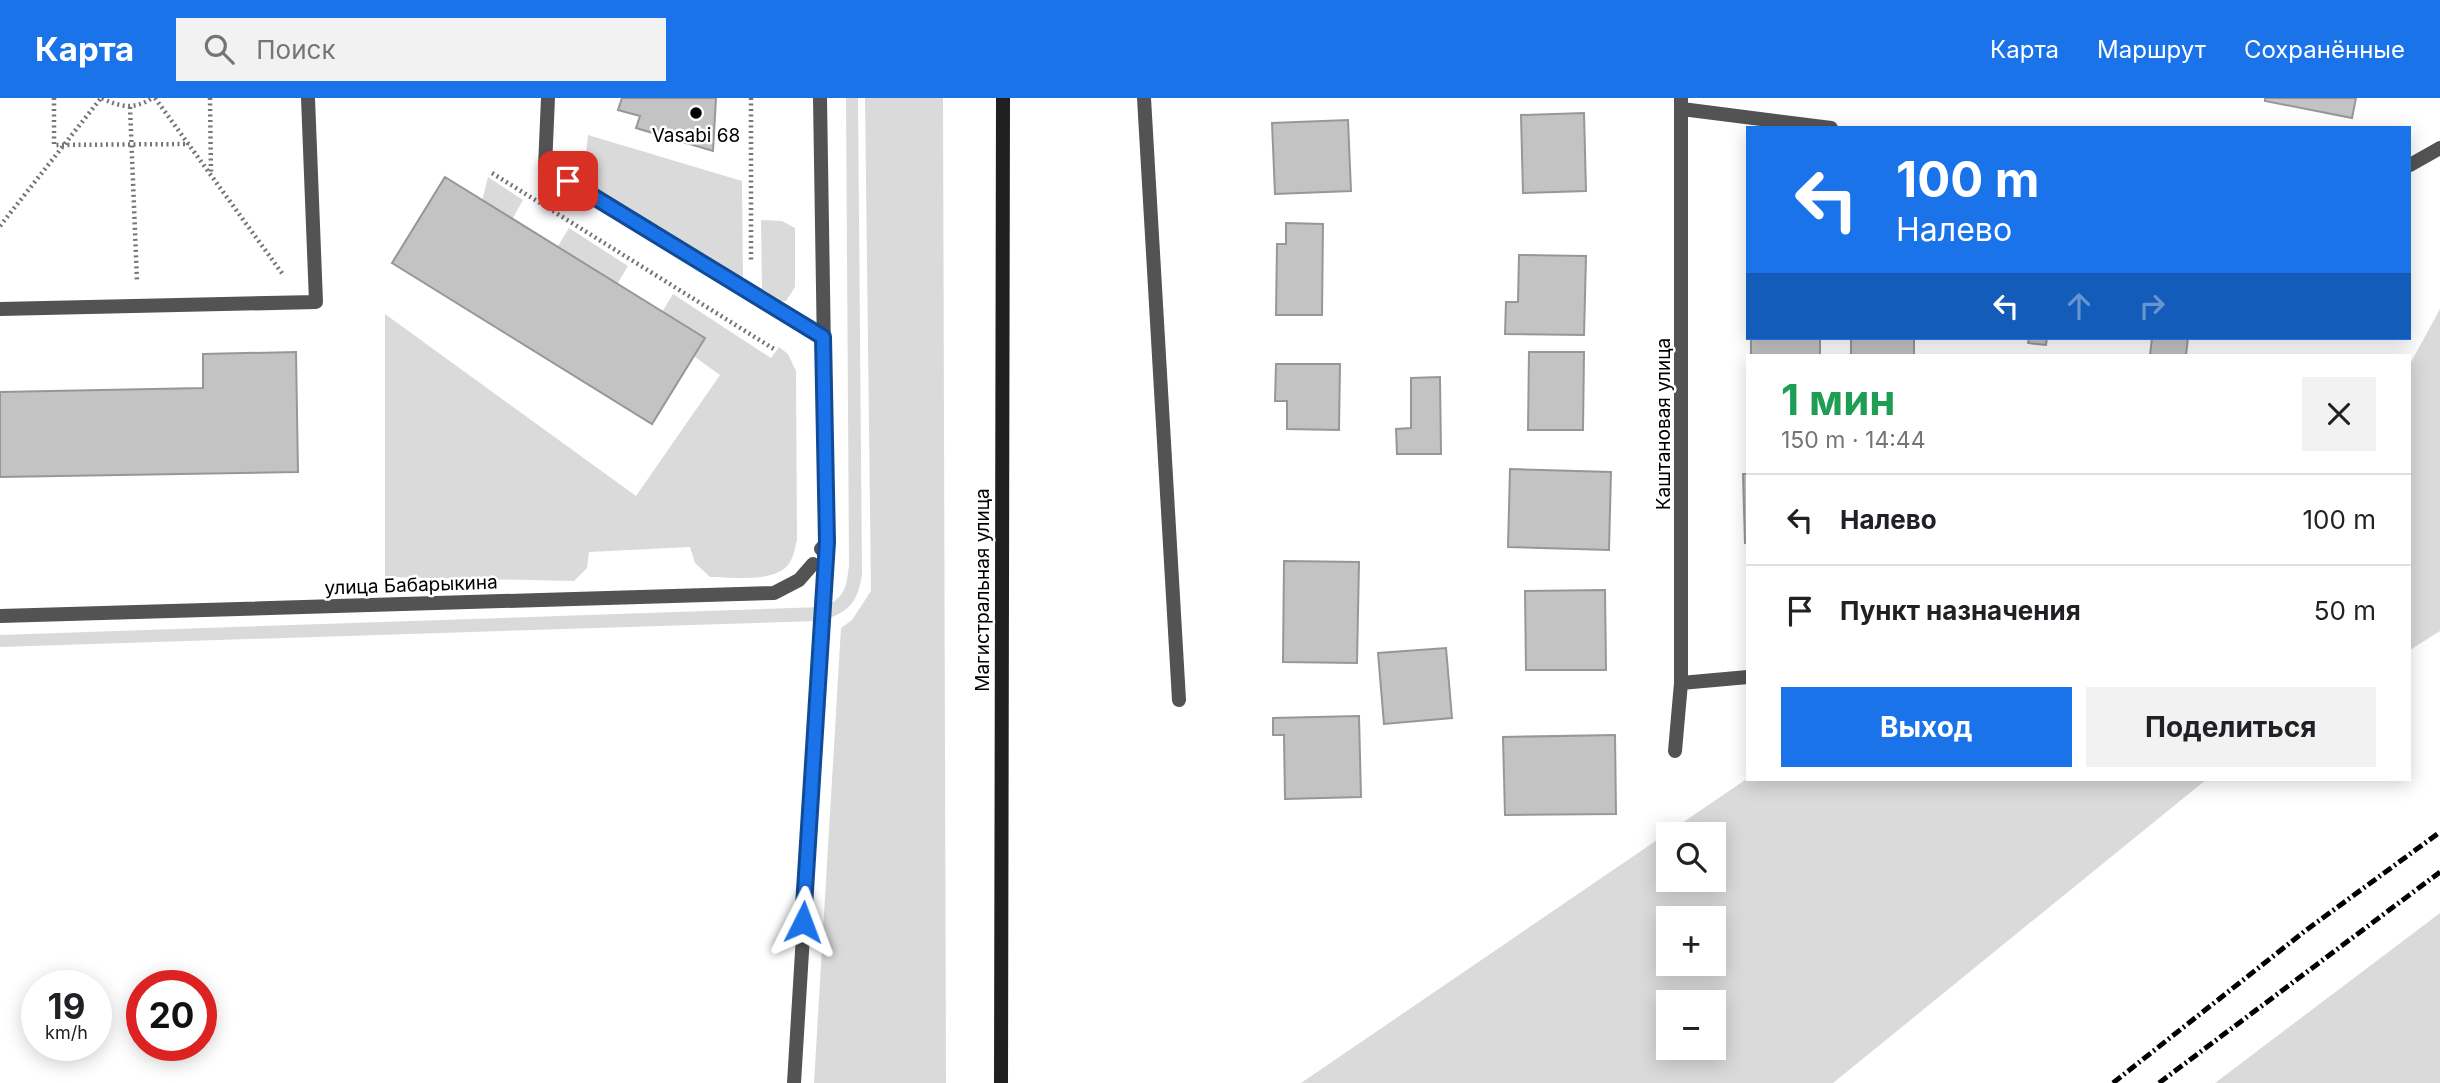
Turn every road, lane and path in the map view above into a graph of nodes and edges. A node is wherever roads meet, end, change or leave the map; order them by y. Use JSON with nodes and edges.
{"nodes":[{"id":1,"x":54,"y":98,"type":"edge"},
{"id":2,"x":101,"y":98,"type":"edge"},
{"id":3,"x":154,"y":98,"type":"edge"},
{"id":4,"x":210,"y":98,"type":"edge"},
{"id":5,"x":308,"y":98,"type":"edge"},
{"id":6,"x":548,"y":98,"type":"edge"},
{"id":7,"x":751,"y":98,"type":"edge"},
{"id":8,"x":820,"y":98,"type":"edge"},
{"id":9,"x":1003,"y":98,"type":"edge"},
{"id":10,"x":1144,"y":98,"type":"edge"},
{"id":11,"x":1682,"y":104,"type":"edge"},
{"id":12,"x":130,"y":107,"type":"junction"},
{"id":13,"x":1819,"y":126,"type":"edge"},
{"id":14,"x":132,"y":144,"type":"junction"},
{"id":15,"x":188,"y":144,"type":"junction"},
{"id":16,"x":64,"y":145,"type":"junction"},
{"id":17,"x":2440,"y":148,"type":"edge"},
{"id":18,"x":2411,"y":164,"type":"edge"},
{"id":19,"x":492,"y":173,"type":"dead end"},
{"id":20,"x":211,"y":176,"type":"junction"},
{"id":21,"x":0,"y":226,"type":"edge"},
{"id":22,"x":752,"y":295,"type":"junction"},
{"id":23,"x":304,"y":302,"type":"junction"},
{"id":24,"x":138,"y":306,"type":"junction"},
{"id":25,"x":0,"y":309,"type":"edge"},
{"id":26,"x":751,"y":334,"type":"junction"},
{"id":27,"x":823,"y":337,"type":"junction"},
{"id":28,"x":774,"y":349,"type":"dead end"},
{"id":29,"x":827,"y":542,"type":"junction"},
{"id":30,"x":0,"y":616,"type":"edge"},
{"id":31,"x":1746,"y":677,"type":"edge"},
{"id":32,"x":1681,"y":684,"type":"junction"},
{"id":33,"x":1179,"y":700,"type":"dead end"},
{"id":34,"x":1675,"y":751,"type":"dead end"},
{"id":35,"x":794,"y":1083,"type":"edge"},
{"id":36,"x":1001,"y":1083,"type":"edge"}],
"edges":[{"from":1,"to":16,"type":"path"},
{"from":2,"to":12,"type":"path"},
{"from":2,"to":16,"type":"path"},
{"from":3,"to":12,"type":"path"},
{"from":3,"to":15,"type":"path"},
{"from":4,"to":20,"type":"path"},
{"from":5,"to":23,"type":"street"},
{"from":6,"to":22,"type":"street"},
{"from":7,"to":22,"type":"path"},
{"from":8,"to":27,"type":"street"},
{"from":9,"to":36,"type":"main road","name":"Магистральная улица"},
{"from":10,"to":33,"type":"street"},
{"from":11,"to":13,"type":"street"},
{"from":11,"to":32,"type":"street","name":"Каштановая улица"},
{"from":12,"to":14,"type":"path"},
{"from":14,"to":15,"type":"path"},
{"from":14,"to":16,"type":"path"},
{"from":14,"to":24,"type":"path"},
{"from":15,"to":20,"type":"path"},
{"from":16,"to":21,"type":"path"},
{"from":17,"to":18,"type":"street"},
{"from":19,"to":26,"type":"path"},
{"from":20,"to":23,"type":"path"},
{"from":22,"to":26,"type":"path"},
{"from":22,"to":27,"type":"street"},
{"from":23,"to":24,"type":"street"},
{"from":24,"to":25,"type":"street"},
{"from":26,"to":28,"type":"path"},
{"from":27,"to":29,"type":"street"},
{"from":29,"to":30,"type":"street","name":"улица Бабарыкина"},
{"from":29,"to":35,"type":"street"},
{"from":31,"to":32,"type":"street"},
{"from":32,"to":34,"type":"street","name":"Каштановая улица"}]}
